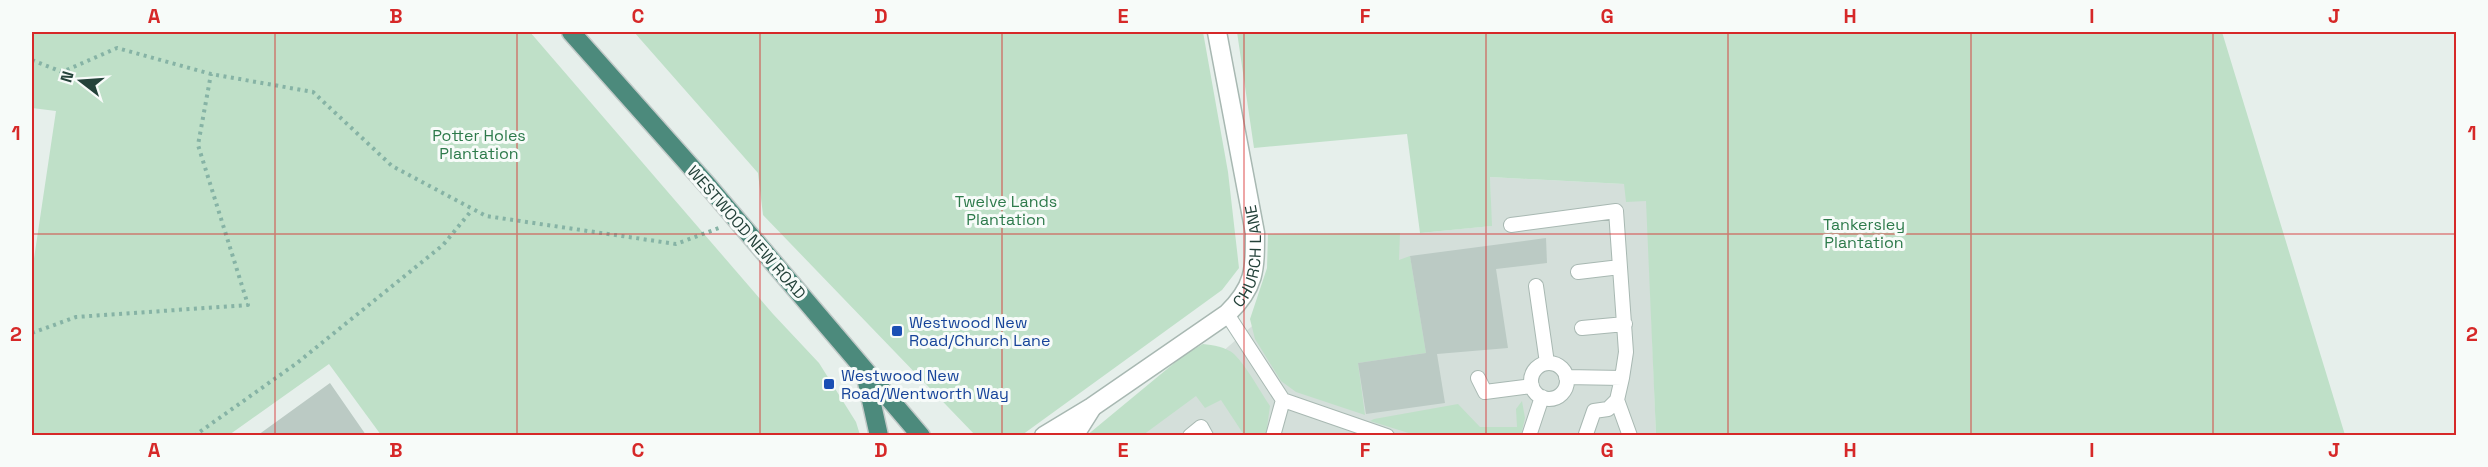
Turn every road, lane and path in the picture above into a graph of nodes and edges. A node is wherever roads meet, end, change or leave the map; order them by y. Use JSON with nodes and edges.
{"nodes":[{"id":1,"x":571,"y":32,"type":"edge"},
{"id":2,"x":1217,"y":32,"type":"edge"},
{"id":3,"x":32,"y":60,"type":"edge"},
{"id":4,"x":211,"y":74,"type":"junction"},
{"id":5,"x":472,"y":210,"type":"junction"},
{"id":6,"x":736,"y":221,"type":"junction"},
{"id":7,"x":1511,"y":225,"type":"dead end"},
{"id":8,"x":1620,"y":267,"type":"junction"},
{"id":9,"x":1578,"y":272,"type":"dead end"},
{"id":10,"x":1536,"y":286,"type":"dead end"},
{"id":11,"x":1227,"y":314,"type":"junction"},
{"id":12,"x":1624,"y":324,"type":"junction"},
{"id":13,"x":1582,"y":328,"type":"dead end"},
{"id":14,"x":32,"y":333,"type":"edge"},
{"id":15,"x":1547,"y":363,"type":"junction"},
{"id":16,"x":864,"y":368,"type":"junction"},
{"id":17,"x":1566,"y":377,"type":"junction"},
{"id":18,"x":1478,"y":378,"type":"dead end"},
{"id":19,"x":1622,"y":378,"type":"junction"},
{"id":20,"x":1532,"y":386,"type":"junction"},
{"id":21,"x":1542,"y":397,"type":"junction"},
{"id":22,"x":1283,"y":400,"type":"junction"},
{"id":23,"x":1617,"y":400,"type":"junction"},
{"id":24,"x":1092,"y":407,"type":"junction"},
{"id":25,"x":1586,"y":434,"type":"dead end"},
{"id":26,"x":195,"y":435,"type":"edge"},
{"id":27,"x":879,"y":435,"type":"edge"},
{"id":28,"x":921,"y":435,"type":"edge"},
{"id":29,"x":1044,"y":435,"type":"edge"},
{"id":30,"x":1074,"y":435,"type":"edge"},
{"id":31,"x":1190,"y":435,"type":"edge"},
{"id":32,"x":1206,"y":435,"type":"edge"},
{"id":33,"x":1273,"y":435,"type":"edge"},
{"id":34,"x":1387,"y":435,"type":"edge"},
{"id":35,"x":1529,"y":435,"type":"edge"},
{"id":36,"x":1630,"y":435,"type":"edge"}],
"edges":[{"from":1,"to":6,"type":"highway","name":"WESTWOOD NEW ROAD"},
{"from":2,"to":11,"type":"street","name":"CHURCH LANE"},
{"from":3,"to":4,"type":"path"},
{"from":4,"to":5,"type":"path"},
{"from":4,"to":14,"type":"path"},
{"from":5,"to":6,"type":"path"},
{"from":5,"to":26,"type":"path"},
{"from":6,"to":16,"type":"highway","name":"WESTWOOD NEW ROAD"},
{"from":7,"to":8,"type":"lane"},
{"from":8,"to":9,"type":"lane"},
{"from":8,"to":12,"type":"lane"},
{"from":10,"to":15,"type":"lane"},
{"from":11,"to":22,"type":"lane"},
{"from":11,"to":24,"type":"street","name":"CHURCH LANE"},
{"from":12,"to":13,"type":"lane"},
{"from":12,"to":19,"type":"lane"},
{"from":15,"to":17,"type":"lane"},
{"from":15,"to":20,"type":"lane"},
{"from":16,"to":27,"type":"highway"},
{"from":16,"to":28,"type":"highway","name":"WESTWOOD NEW ROAD"},
{"from":17,"to":19,"type":"lane"},
{"from":17,"to":21,"type":"lane"},
{"from":18,"to":20,"type":"lane"},
{"from":19,"to":23,"type":"lane"},
{"from":20,"to":21,"type":"lane"},
{"from":21,"to":35,"type":"lane"},
{"from":22,"to":33,"type":"lane"},
{"from":22,"to":34,"type":"lane"},
{"from":23,"to":25,"type":"lane"},
{"from":23,"to":36,"type":"lane"},
{"from":24,"to":29,"type":"street","name":"CHURCH LANE"},
{"from":24,"to":30,"type":"street","name":"CHURCH LANE"},
{"from":31,"to":32,"type":"lane"}]}
